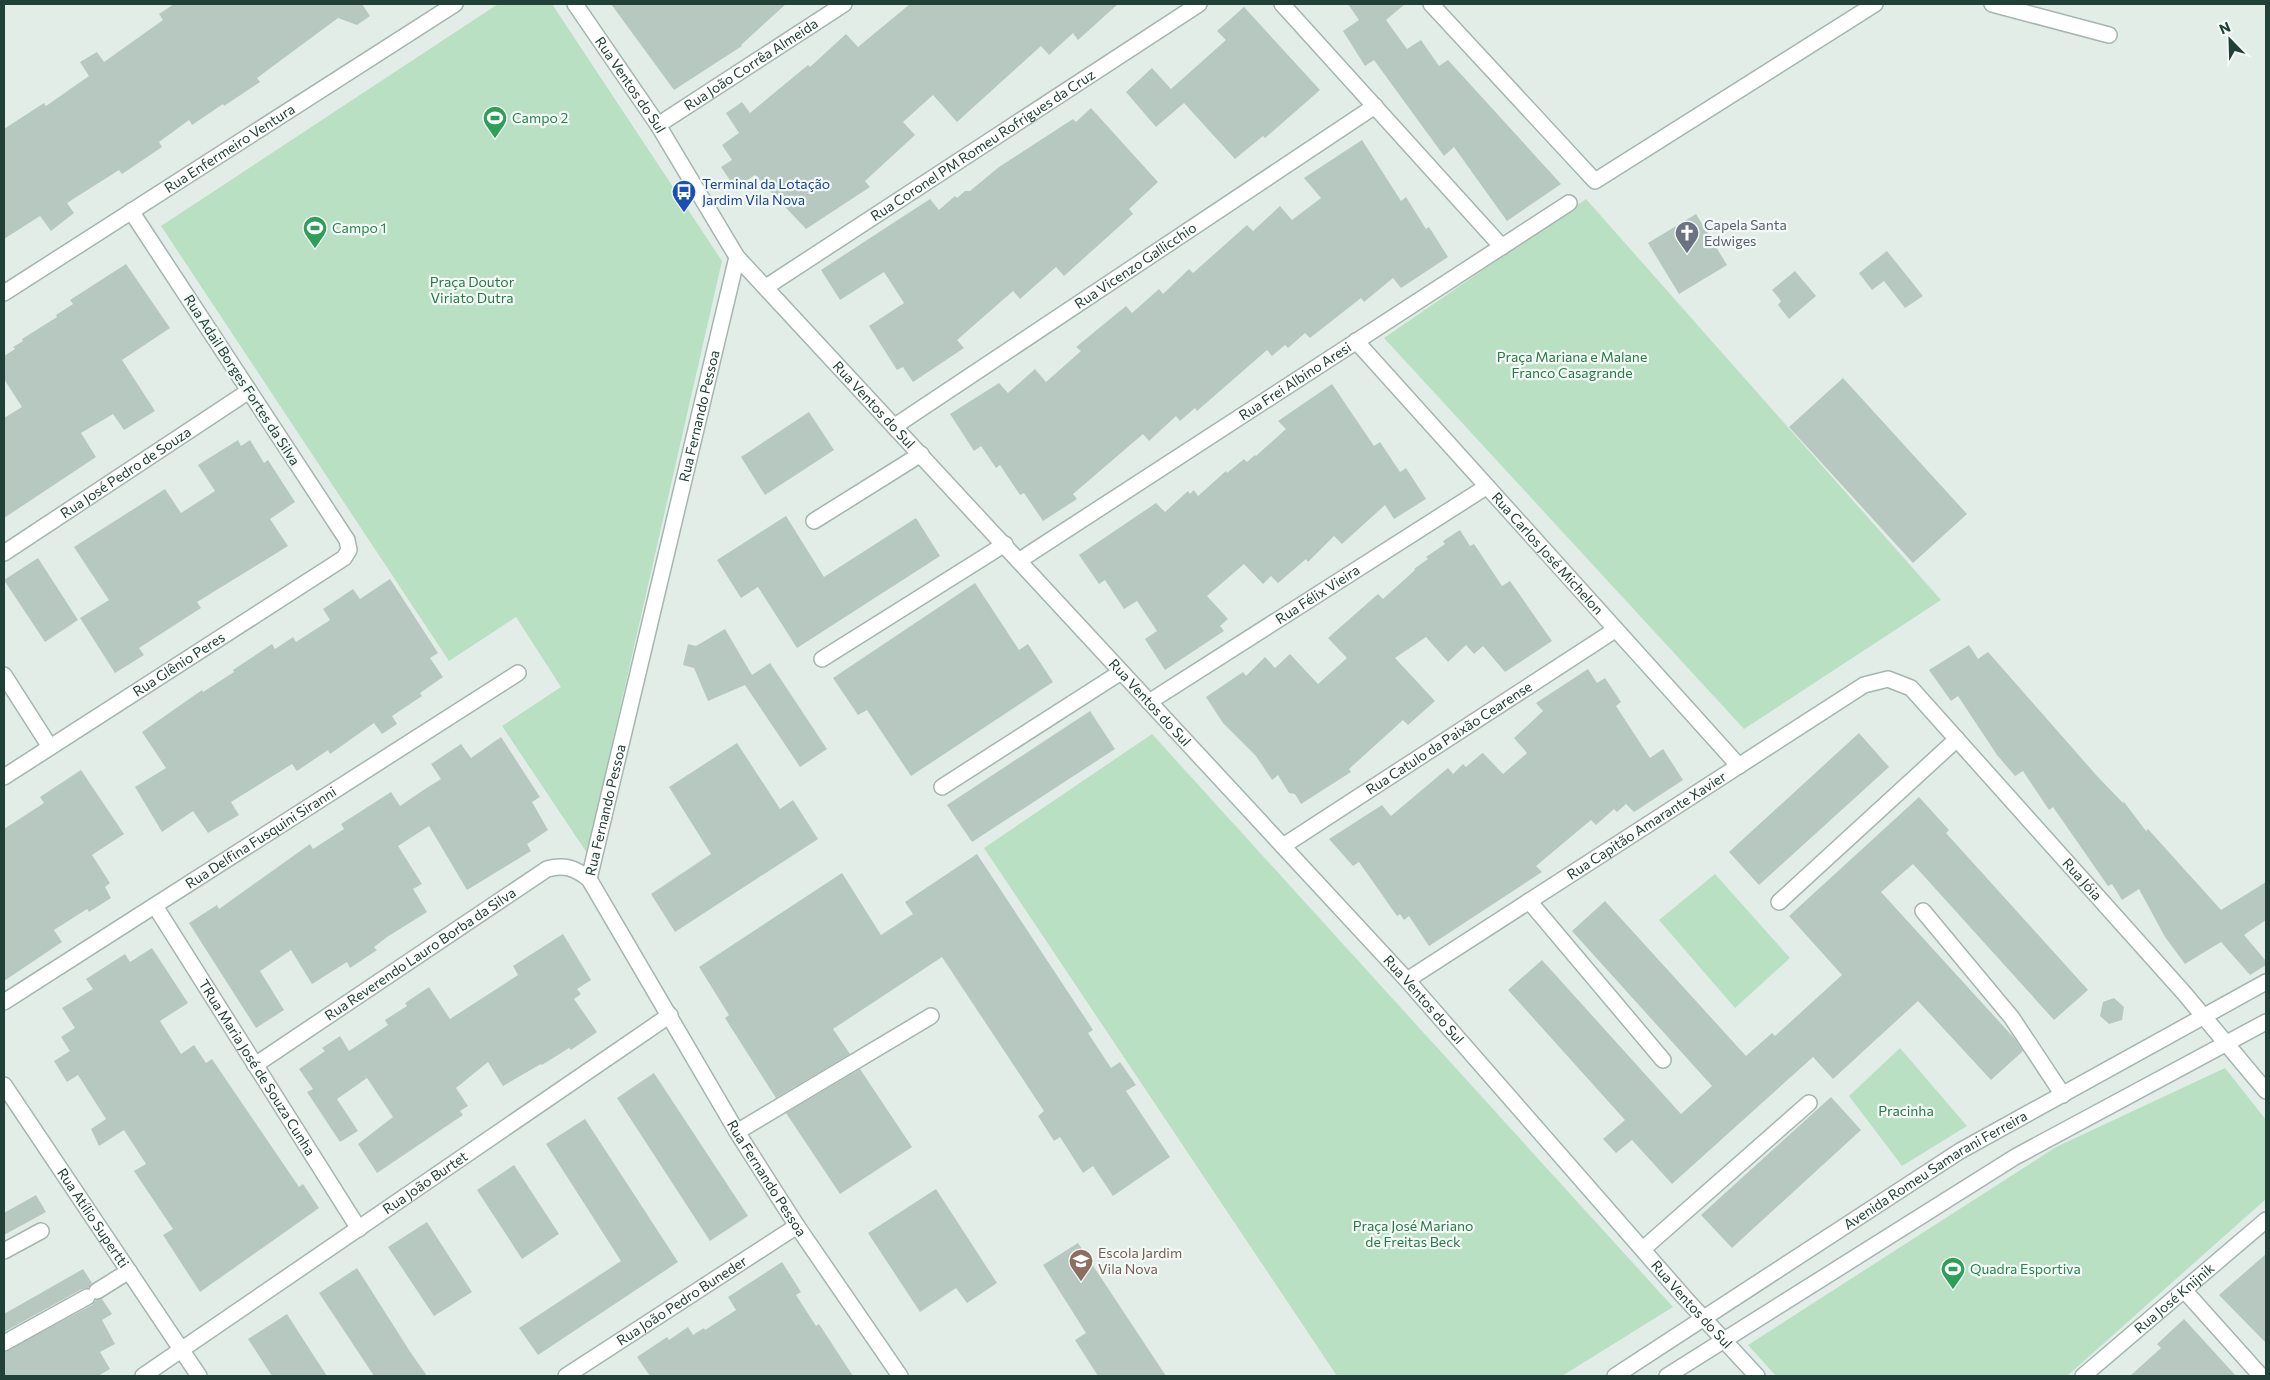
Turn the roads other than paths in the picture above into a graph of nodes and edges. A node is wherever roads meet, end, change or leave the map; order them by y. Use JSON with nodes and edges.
{"nodes":[{"id":1,"x":455,"y":4,"type":"edge"},
{"id":2,"x":575,"y":4,"type":"edge"},
{"id":3,"x":844,"y":4,"type":"edge"},
{"id":4,"x":1199,"y":4,"type":"edge"},
{"id":5,"x":1282,"y":4,"type":"edge"},
{"id":6,"x":1431,"y":4,"type":"edge"},
{"id":7,"x":1875,"y":4,"type":"edge"},
{"id":8,"x":1992,"y":4,"type":"edge"},
{"id":9,"x":2109,"y":35,"type":"dead end"},
{"id":10,"x":1375,"y":106,"type":"junction"},
{"id":11,"x":658,"y":125,"type":"junction"},
{"id":12,"x":1569,"y":203,"type":"dead end"},
{"id":13,"x":131,"y":212,"type":"junction"},
{"id":14,"x":1502,"y":247,"type":"junction"},
{"id":15,"x":737,"y":256,"type":"junction"},
{"id":16,"x":766,"y":287,"type":"junction"},
{"id":17,"x":4,"y":293,"type":"edge"},
{"id":18,"x":1356,"y":342,"type":"junction"},
{"id":19,"x":249,"y":391,"type":"junction"},
{"id":20,"x":895,"y":426,"type":"junction"},
{"id":21,"x":921,"y":454,"type":"junction"},
{"id":22,"x":1486,"y":487,"type":"junction"},
{"id":23,"x":814,"y":521,"type":"dead end"},
{"id":24,"x":1006,"y":544,"type":"junction"},
{"id":25,"x":349,"y":550,"type":"joint"},
{"id":26,"x":4,"y":553,"type":"edge"},
{"id":27,"x":1020,"y":560,"type":"junction"},
{"id":28,"x":1615,"y":630,"type":"junction"},
{"id":29,"x":822,"y":659,"type":"dead end"},
{"id":30,"x":1121,"y":672,"type":"junction"},
{"id":31,"x":518,"y":674,"type":"dead end"},
{"id":32,"x":4,"y":676,"type":"edge"},
{"id":33,"x":1888,"y":679,"type":"joint"},
{"id":34,"x":1149,"y":702,"type":"junction"},
{"id":35,"x":1956,"y":739,"type":"junction"},
{"id":36,"x":50,"y":747,"type":"junction"},
{"id":37,"x":1739,"y":766,"type":"junction"},
{"id":38,"x":4,"y":777,"type":"edge"},
{"id":39,"x":942,"y":787,"type":"dead end"},
{"id":40,"x":1283,"y":846,"type":"junction"},
{"id":41,"x":589,"y":879,"type":"junction"},
{"id":42,"x":1529,"y":902,"type":"junction"},
{"id":43,"x":1780,"y":902,"type":"dead end"},
{"id":44,"x":155,"y":906,"type":"junction"},
{"id":45,"x":1923,"y":911,"type":"dead end"},
{"id":46,"x":1407,"y":980,"type":"junction"},
{"id":47,"x":2266,"y":982,"type":"edge"},
{"id":48,"x":4,"y":1002,"type":"edge"},
{"id":49,"x":670,"y":1015,"type":"junction"},
{"id":50,"x":932,"y":1016,"type":"dead end"},
{"id":51,"x":2204,"y":1016,"type":"junction"},
{"id":52,"x":2266,"y":1022,"type":"edge"},
{"id":53,"x":2225,"y":1044,"type":"junction"},
{"id":54,"x":1663,"y":1060,"type":"dead end"},
{"id":55,"x":255,"y":1065,"type":"junction"},
{"id":56,"x":4,"y":1085,"type":"edge"},
{"id":57,"x":2266,"y":1091,"type":"edge"},
{"id":58,"x":2063,"y":1095,"type":"junction"},
{"id":59,"x":1809,"y":1103,"type":"dead end"},
{"id":60,"x":737,"y":1132,"type":"junction"},
{"id":61,"x":2266,"y":1220,"type":"edge"},
{"id":62,"x":797,"y":1226,"type":"junction"},
{"id":63,"x":359,"y":1229,"type":"junction"},
{"id":64,"x":41,"y":1231,"type":"dead end"},
{"id":65,"x":1643,"y":1249,"type":"junction"},
{"id":66,"x":4,"y":1251,"type":"edge"},
{"id":67,"x":129,"y":1271,"type":"junction"},
{"id":68,"x":2184,"y":1290,"type":"junction"},
{"id":69,"x":1705,"y":1318,"type":"junction"},
{"id":70,"x":1724,"y":1340,"type":"junction"},
{"id":71,"x":4,"y":1343,"type":"edge"},
{"id":72,"x":182,"y":1350,"type":"junction"},
{"id":73,"x":1670,"y":1375,"type":"edge"},
{"id":74,"x":143,"y":1376,"type":"edge"},
{"id":75,"x":199,"y":1376,"type":"edge"},
{"id":76,"x":566,"y":1376,"type":"edge"},
{"id":77,"x":900,"y":1376,"type":"edge"},
{"id":78,"x":1616,"y":1376,"type":"edge"},
{"id":79,"x":1757,"y":1376,"type":"edge"},
{"id":80,"x":2083,"y":1376,"type":"edge"},
{"id":81,"x":2262,"y":1376,"type":"edge"}],
"edges":[{"from":1,"to":13,"type":"street","name":"Rua Enfermeiro Ventura"},
{"from":2,"to":11,"type":"street","name":"Rua Ventos do Sul"},
{"from":3,"to":11,"type":"street","name":"Rua João Corrêa Almeida"},
{"from":4,"to":16,"type":"street","name":"Rua Coronel PM Romeu Rofrigues da Cruz"},
{"from":5,"to":10,"type":"street"},
{"from":6,"to":7,"type":"street"},
{"from":8,"to":9,"type":"street"},
{"from":10,"to":14,"type":"street"},
{"from":10,"to":20,"type":"street","name":"Rua Vicenzo Gallicchio"},
{"from":11,"to":15,"type":"street","name":"Rua Ventos do Sul"},
{"from":12,"to":14,"type":"street","name":"Rua Frei Albino Aresi"},
{"from":13,"to":17,"type":"street","name":"Rua Enfermeiro Ventura"},
{"from":13,"to":19,"type":"street","name":"Rua Adail Borges Fortes da Silva"},
{"from":14,"to":18,"type":"street","name":"Rua Frei Albino Aresi"},
{"from":15,"to":16,"type":"street","name":"Rua Ventos do Sul"},
{"from":15,"to":41,"type":"street","name":"Rua Fernando Pessoa"},
{"from":16,"to":20,"type":"street","name":"Rua Ventos do Sul"},
{"from":18,"to":22,"type":"street","name":"Rua Carlos José Michelon"},
{"from":18,"to":27,"type":"street","name":"Rua Frei Albino Aresi"},
{"from":19,"to":25,"type":"street","name":"Rua Adail Borges Fortes da Silva"},
{"from":19,"to":26,"type":"street","name":"Rua José Pedro de Souza"},
{"from":20,"to":21,"type":"street","name":"Rua Ventos do Sul"},
{"from":21,"to":23,"type":"street"},
{"from":21,"to":24,"type":"street","name":"Rua Ventos do Sul"},
{"from":22,"to":28,"type":"street","name":"Rua Carlos José Michelon"},
{"from":22,"to":34,"type":"street","name":"Rua Félix Vieira"},
{"from":24,"to":27,"type":"street","name":"Rua Ventos do Sul"},
{"from":24,"to":29,"type":"street"},
{"from":25,"to":36,"type":"street","name":"Rua Glênio Peres"},
{"from":27,"to":30,"type":"street","name":"Rua Ventos do Sul"},
{"from":28,"to":37,"type":"street","name":"Rua Carlos José Michelon"},
{"from":28,"to":40,"type":"street","name":"Rua Catulo da Paixão Cearense"},
{"from":30,"to":34,"type":"street","name":"Rua Ventos do Sul"},
{"from":30,"to":39,"type":"street"},
{"from":31,"to":44,"type":"street","name":"Rua Delfina Fusquini Siranni"},
{"from":32,"to":36,"type":"street"},
{"from":33,"to":35,"type":"street","name":"Rua Jóia"},
{"from":33,"to":37,"type":"street","name":"Rua Capitão Amarante Xavier"},
{"from":34,"to":40,"type":"street","name":"Rua Ventos do Sul"},
{"from":35,"to":43,"type":"street"},
{"from":35,"to":51,"type":"street","name":"Rua Jóia"},
{"from":36,"to":38,"type":"street","name":"Rua Glênio Peres"},
{"from":37,"to":42,"type":"street","name":"Rua Capitão Amarante Xavier"},
{"from":40,"to":46,"type":"street","name":"Rua Ventos do Sul"},
{"from":41,"to":49,"type":"street","name":"Rua Fernando Pessoa"},
{"from":41,"to":55,"type":"street","name":"Rua Reverendo Lauro Borba da Silva"},
{"from":42,"to":46,"type":"street","name":"Rua Capitão Amarante Xavier"},
{"from":42,"to":54,"type":"street"},
{"from":44,"to":48,"type":"street","name":"Rua Delfina Fusquini Siranni"},
{"from":44,"to":55,"type":"street","name":"TRua Maria José de Souza Cunha"},
{"from":45,"to":58,"type":"street"},
{"from":46,"to":65,"type":"street","name":"Rua Ventos do Sul"},
{"from":47,"to":51,"type":"street","name":"Avenida Romeu Samarani Ferreira"},
{"from":49,"to":60,"type":"street","name":"Rua Fernando Pessoa"},
{"from":49,"to":63,"type":"street","name":"Rua João Burtet"},
{"from":50,"to":60,"type":"street"},
{"from":51,"to":53,"type":"street","name":"Rua Jóia"},
{"from":51,"to":58,"type":"street","name":"Avenida Romeu Samarani Ferreira"},
{"from":52,"to":53,"type":"street"},
{"from":53,"to":57,"type":"street","name":"Rua Jóia"},
{"from":53,"to":70,"type":"street"},
{"from":55,"to":63,"type":"street","name":"TRua Maria José de Souza Cunha"},
{"from":56,"to":67,"type":"street","name":"Rua Atílio Supertti"},
{"from":58,"to":69,"type":"street","name":"Avenida Romeu Samarani Ferreira"},
{"from":59,"to":65,"type":"street"},
{"from":60,"to":62,"type":"street","name":"Rua Fernando Pessoa"},
{"from":61,"to":68,"type":"street","name":"Rua José Knijnik"},
{"from":62,"to":76,"type":"street","name":"Rua João Pedro Buneder"},
{"from":62,"to":77,"type":"street","name":"Rua Fernando Pessoa"},
{"from":63,"to":72,"type":"street","name":"Rua João Burtet"},
{"from":64,"to":66,"type":"street"},
{"from":65,"to":69,"type":"street","name":"Rua Ventos do Sul"},
{"from":67,"to":71,"type":"street"},
{"from":67,"to":72,"type":"street","name":"Rua Atílio Supertti"},
{"from":68,"to":80,"type":"street","name":"Rua José Knijnik"},
{"from":68,"to":81,"type":"street"},
{"from":69,"to":70,"type":"street","name":"Rua Ventos do Sul"},
{"from":69,"to":78,"type":"street","name":"Avenida Romeu Samarani Ferreira"},
{"from":70,"to":73,"type":"street"},
{"from":70,"to":79,"type":"street","name":"Rua Ventos do Sul"},
{"from":72,"to":74,"type":"street"},
{"from":72,"to":75,"type":"street","name":"Rua Atílio Supertti"}]}
